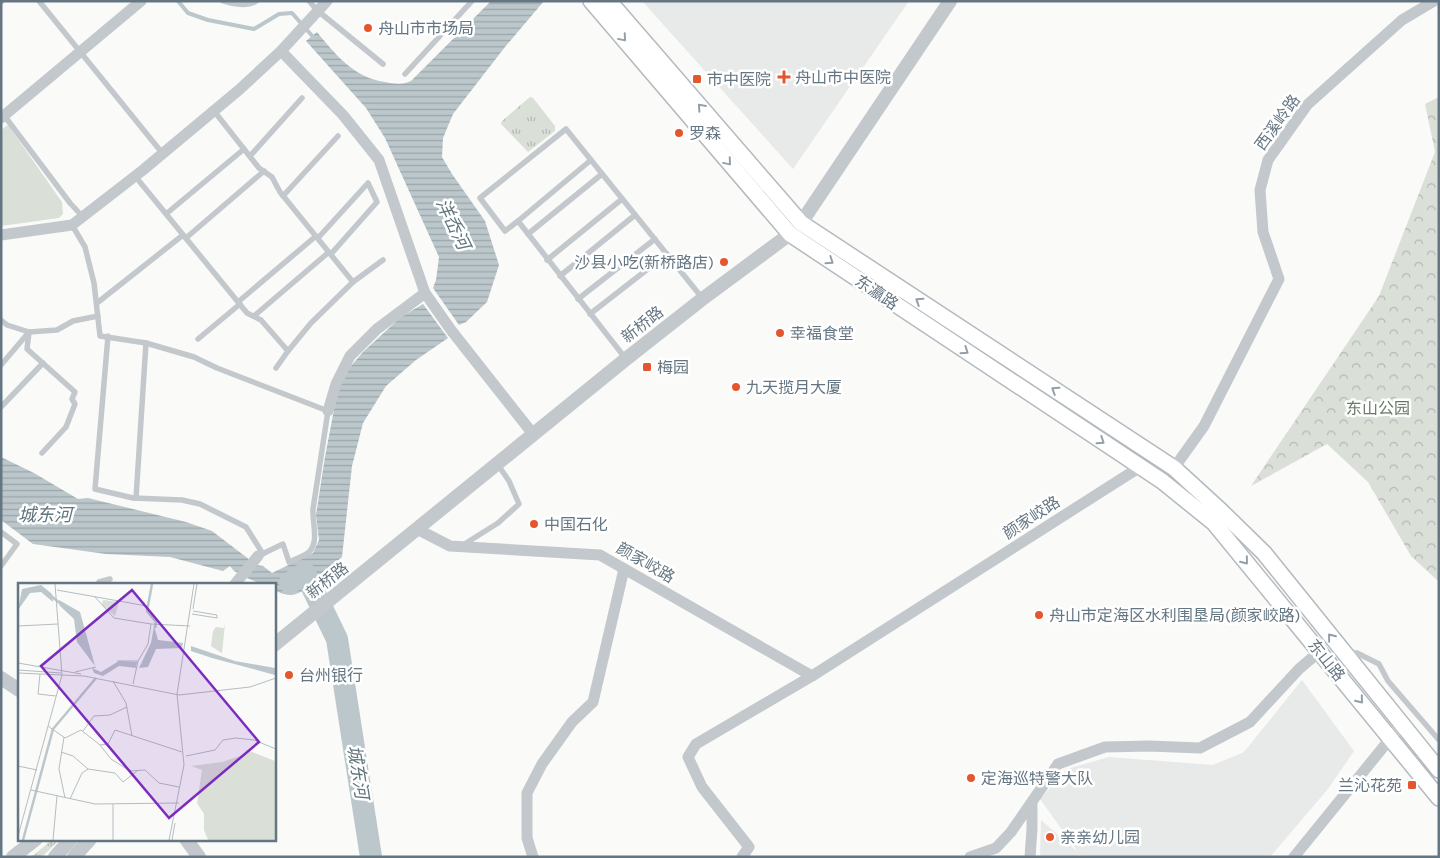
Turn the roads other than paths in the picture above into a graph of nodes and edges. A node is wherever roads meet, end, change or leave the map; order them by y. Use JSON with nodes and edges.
{"nodes":[{"id":1,"x":39,"y":1,"type":"edge"},
{"id":2,"x":141,"y":1,"type":"edge"},
{"id":3,"x":223,"y":1,"type":"edge"},
{"id":4,"x":256,"y":1,"type":"edge"},
{"id":5,"x":309,"y":1,"type":"edge"},
{"id":6,"x":327,"y":1,"type":"edge"},
{"id":7,"x":472,"y":1,"type":"edge"},
{"id":8,"x":591,"y":1,"type":"edge"},
{"id":9,"x":609,"y":1,"type":"edge"},
{"id":10,"x":950,"y":1,"type":"edge"},
{"id":11,"x":1434,"y":1,"type":"edge"},
{"id":12,"x":318,"y":11,"type":"junction"},
{"id":13,"x":281,"y":51,"type":"junction"},
{"id":14,"x":80,"y":53,"type":"junction"},
{"id":15,"x":383,"y":64,"type":"dead end"},
{"id":16,"x":405,"y":74,"type":"dead end"},
{"id":17,"x":302,"y":98,"type":"dead end"},
{"id":18,"x":214,"y":111,"type":"junction"},
{"id":19,"x":2,"y":115,"type":"edge"},
{"id":20,"x":338,"y":136,"type":"dead end"},
{"id":21,"x":244,"y":149,"type":"junction"},
{"id":22,"x":163,"y":154,"type":"junction"},
{"id":23,"x":250,"y":156,"type":"junction"},
{"id":24,"x":591,"y":160,"type":"junction"},
{"id":25,"x":264,"y":171,"type":"junction"},
{"id":26,"x":602,"y":174,"type":"junction"},
{"id":27,"x":135,"y":176,"type":"junction"},
{"id":28,"x":283,"y":196,"type":"junction"},
{"id":29,"x":622,"y":199,"type":"junction"},
{"id":30,"x":166,"y":214,"type":"junction"},
{"id":31,"x":635,"y":215,"type":"junction"},
{"id":32,"x":83,"y":217,"type":"junction"},
{"id":33,"x":518,"y":221,"type":"junction"},
{"id":34,"x":801,"y":223,"type":"junction"},
{"id":35,"x":72,"y":225,"type":"junction"},
{"id":36,"x":528,"y":234,"type":"junction"},
{"id":37,"x":790,"y":234,"type":"junction"},
{"id":38,"x":1,"y":235,"type":"edge"},
{"id":39,"x":184,"y":236,"type":"junction"},
{"id":40,"x":317,"y":237,"type":"junction"},
{"id":41,"x":655,"y":239,"type":"junction"},
{"id":42,"x":330,"y":253,"type":"junction"},
{"id":43,"x":667,"y":254,"type":"junction"},
{"id":44,"x":383,"y":260,"type":"dead end"},
{"id":45,"x":547,"y":260,"type":"junction"},
{"id":46,"x":560,"y":276,"type":"junction"},
{"id":47,"x":354,"y":282,"type":"junction"},
{"id":48,"x":425,"y":293,"type":"junction"},
{"id":49,"x":703,"y":298,"type":"junction"},
{"id":50,"x":578,"y":299,"type":"junction"},
{"id":51,"x":96,"y":303,"type":"junction"},
{"id":52,"x":239,"y":303,"type":"junction"},
{"id":53,"x":590,"y":314,"type":"junction"},
{"id":54,"x":98,"y":316,"type":"junction"},
{"id":55,"x":254,"y":316,"type":"junction"},
{"id":56,"x":1,"y":320,"type":"edge"},
{"id":57,"x":30,"y":332,"type":"junction"},
{"id":58,"x":108,"y":336,"type":"junction"},
{"id":59,"x":198,"y":339,"type":"dead end"},
{"id":60,"x":146,"y":343,"type":"junction"},
{"id":61,"x":288,"y":351,"type":"junction"},
{"id":62,"x":626,"y":359,"type":"junction"},
{"id":63,"x":42,"y":363,"type":"junction"},
{"id":64,"x":1,"y":364,"type":"edge"},
{"id":65,"x":276,"y":368,"type":"dead end"},
{"id":66,"x":1,"y":407,"type":"edge"},
{"id":67,"x":328,"y":411,"type":"junction"},
{"id":68,"x":533,"y":434,"type":"junction"},
{"id":69,"x":42,"y":453,"type":"dead end"},
{"id":70,"x":497,"y":463,"type":"junction"},
{"id":71,"x":1140,"y":467,"type":"junction"},
{"id":72,"x":1174,"y":468,"type":"junction"},
{"id":73,"x":136,"y":498,"type":"junction"},
{"id":74,"x":1218,"y":517,"type":"junction"},
{"id":75,"x":416,"y":529,"type":"junction"},
{"id":76,"x":1,"y":532,"type":"edge"},
{"id":77,"x":461,"y":547,"type":"junction"},
{"id":78,"x":260,"y":555,"type":"junction"},
{"id":79,"x":1,"y":566,"type":"edge"},
{"id":80,"x":624,"y":569,"type":"junction"},
{"id":81,"x":110,"y":579,"type":"dead end"},
{"id":82,"x":236,"y":582,"type":"edge"},
{"id":83,"x":100,"y":583,"type":"edge"},
{"id":84,"x":299,"y":625,"type":"junction"},
{"id":85,"x":275,"y":637,"type":"edge"},
{"id":86,"x":275,"y":644,"type":"edge"},
{"id":87,"x":1320,"y":652,"type":"junction"},
{"id":88,"x":1344,"y":653,"type":"junction"},
{"id":89,"x":812,"y":676,"type":"junction"},
{"id":90,"x":1,"y":678,"type":"edge"},
{"id":91,"x":18,"y":689,"type":"edge"},
{"id":92,"x":1402,"y":724,"type":"junction"},
{"id":93,"x":1391,"y":738,"type":"junction"},
{"id":94,"x":1439,"y":740,"type":"edge"},
{"id":95,"x":1439,"y":770,"type":"edge"},
{"id":96,"x":1439,"y":798,"type":"edge"},
{"id":97,"x":1032,"y":804,"type":"junction"},
{"id":98,"x":35,"y":840,"type":"edge"},
{"id":99,"x":70,"y":840,"type":"edge"},
{"id":100,"x":89,"y":840,"type":"edge"},
{"id":101,"x":187,"y":840,"type":"edge"},
{"id":102,"x":13,"y":857,"type":"edge"},
{"id":103,"x":55,"y":857,"type":"edge"},
{"id":104,"x":74,"y":857,"type":"edge"},
{"id":105,"x":199,"y":857,"type":"edge"},
{"id":106,"x":533,"y":857,"type":"edge"},
{"id":107,"x":742,"y":857,"type":"edge"},
{"id":108,"x":970,"y":857,"type":"edge"},
{"id":109,"x":1030,"y":857,"type":"edge"},
{"id":110,"x":1294,"y":857,"type":"edge"}],
"edges":[{"from":1,"to":14,"type":"lane"},
{"from":2,"to":14,"type":"street"},
{"from":3,"to":4,"type":"lane"},
{"from":5,"to":12,"type":"lane"},
{"from":6,"to":12,"type":"street"},
{"from":7,"to":16,"type":"lane"},
{"from":8,"to":37,"type":"main road","name":"东瀛路","one_way":true},
{"from":34,"to":9,"type":"main road","name":"东瀛路","one_way":true},
{"from":10,"to":34,"type":"street","name":"新桥路"},
{"from":11,"to":72,"type":"street","name":"西溪岭路"},
{"from":12,"to":13,"type":"street"},
{"from":12,"to":15,"type":"lane"},
{"from":13,"to":18,"type":"street"},
{"from":13,"to":48,"type":"street"},
{"from":14,"to":19,"type":"street"},
{"from":14,"to":22,"type":"lane"},
{"from":17,"to":23,"type":"lane"},
{"from":18,"to":21,"type":"lane"},
{"from":18,"to":22,"type":"street"},
{"from":19,"to":32,"type":"lane"},
{"from":20,"to":28,"type":"lane"},
{"from":21,"to":23,"type":"lane"},
{"from":21,"to":30,"type":"lane"},
{"from":22,"to":27,"type":"street"},
{"from":23,"to":25,"type":"lane"},
{"from":24,"to":26,"type":"lane"},
{"from":24,"to":33,"type":"lane"},
{"from":24,"to":33,"type":"lane"},
{"from":25,"to":28,"type":"lane"},
{"from":25,"to":39,"type":"lane"},
{"from":26,"to":29,"type":"lane"},
{"from":26,"to":36,"type":"lane"},
{"from":27,"to":30,"type":"lane"},
{"from":27,"to":32,"type":"street"},
{"from":28,"to":40,"type":"lane"},
{"from":29,"to":31,"type":"lane"},
{"from":29,"to":45,"type":"lane"},
{"from":30,"to":39,"type":"lane"},
{"from":31,"to":41,"type":"lane"},
{"from":31,"to":46,"type":"lane"},
{"from":32,"to":35,"type":"street"},
{"from":33,"to":36,"type":"lane"},
{"from":34,"to":37,"type":"street","name":"新桥路"},
{"from":72,"to":34,"type":"main road","name":"东瀛路","one_way":true},
{"from":35,"to":38,"type":"street"},
{"from":35,"to":51,"type":"lane"},
{"from":36,"to":45,"type":"lane"},
{"from":37,"to":49,"type":"street","name":"新桥路"},
{"from":37,"to":71,"type":"main road","name":"东瀛路","one_way":true},
{"from":39,"to":51,"type":"lane"},
{"from":39,"to":52,"type":"lane"},
{"from":40,"to":42,"type":"lane"},
{"from":40,"to":42,"type":"lane"},
{"from":40,"to":52,"type":"lane"},
{"from":41,"to":43,"type":"lane"},
{"from":41,"to":50,"type":"lane"},
{"from":42,"to":47,"type":"lane"},
{"from":42,"to":55,"type":"lane"},
{"from":43,"to":49,"type":"lane"},
{"from":43,"to":53,"type":"lane"},
{"from":44,"to":47,"type":"lane"},
{"from":45,"to":46,"type":"lane"},
{"from":46,"to":50,"type":"lane"},
{"from":47,"to":61,"type":"lane"},
{"from":48,"to":67,"type":"street"},
{"from":48,"to":68,"type":"street"},
{"from":49,"to":62,"type":"street","name":"新桥路"},
{"from":50,"to":53,"type":"lane"},
{"from":51,"to":54,"type":"lane"},
{"from":52,"to":55,"type":"lane"},
{"from":52,"to":59,"type":"lane"},
{"from":53,"to":62,"type":"lane"},
{"from":54,"to":57,"type":"lane"},
{"from":54,"to":58,"type":"lane"},
{"from":55,"to":61,"type":"lane"},
{"from":56,"to":57,"type":"lane"},
{"from":57,"to":63,"type":"lane"},
{"from":57,"to":64,"type":"lane"},
{"from":58,"to":60,"type":"lane"},
{"from":58,"to":73,"type":"lane"},
{"from":60,"to":67,"type":"lane"},
{"from":60,"to":73,"type":"lane"},
{"from":61,"to":65,"type":"lane"},
{"from":62,"to":68,"type":"street","name":"新桥路"},
{"from":63,"to":66,"type":"lane"},
{"from":63,"to":69,"type":"lane"},
{"from":67,"to":78,"type":"lane"},
{"from":68,"to":70,"type":"street","name":"新桥路"},
{"from":70,"to":75,"type":"street","name":"新桥路"},
{"from":70,"to":77,"type":"lane"},
{"from":71,"to":74,"type":"main road","name":"东瀛路"},
{"from":71,"to":89,"type":"street","name":"颜家峧路"},
{"from":72,"to":74,"type":"main road","name":"东瀛路"},
{"from":73,"to":78,"type":"lane"},
{"from":74,"to":87,"type":"main road","name":"东山路","one_way":true},
{"from":88,"to":74,"type":"main road","name":"东山路","one_way":true},
{"from":75,"to":77,"type":"street","name":"颜家峧路"},
{"from":75,"to":84,"type":"street","name":"新桥路"},
{"from":76,"to":79,"type":"lane"},
{"from":77,"to":80,"type":"street","name":"颜家峧路"},
{"from":78,"to":82,"type":"street"},
{"from":80,"to":89,"type":"street","name":"颜家峧路"},
{"from":80,"to":106,"type":"street"},
{"from":81,"to":83,"type":"lane"},
{"from":84,"to":85,"type":"street","name":"新桥路"},
{"from":84,"to":86,"type":"street","name":"新桥路"},
{"from":87,"to":93,"type":"main road","name":"东山路","one_way":true},
{"from":87,"to":97,"type":"street"},
{"from":88,"to":92,"type":"main road","name":"东山路"},
{"from":88,"to":94,"type":"lane"},
{"from":89,"to":107,"type":"street","name":"颜家峧路"},
{"from":90,"to":91,"type":"street"},
{"from":92,"to":93,"type":"street"},
{"from":92,"to":95,"type":"main road","name":"东山路"},
{"from":93,"to":96,"type":"main road","name":"东山路"},
{"from":93,"to":110,"type":"street"},
{"from":97,"to":108,"type":"street"},
{"from":97,"to":109,"type":"street"},
{"from":98,"to":102,"type":"street"},
{"from":99,"to":103,"type":"street"},
{"from":100,"to":104,"type":"street"},
{"from":101,"to":105,"type":"street"}]}
